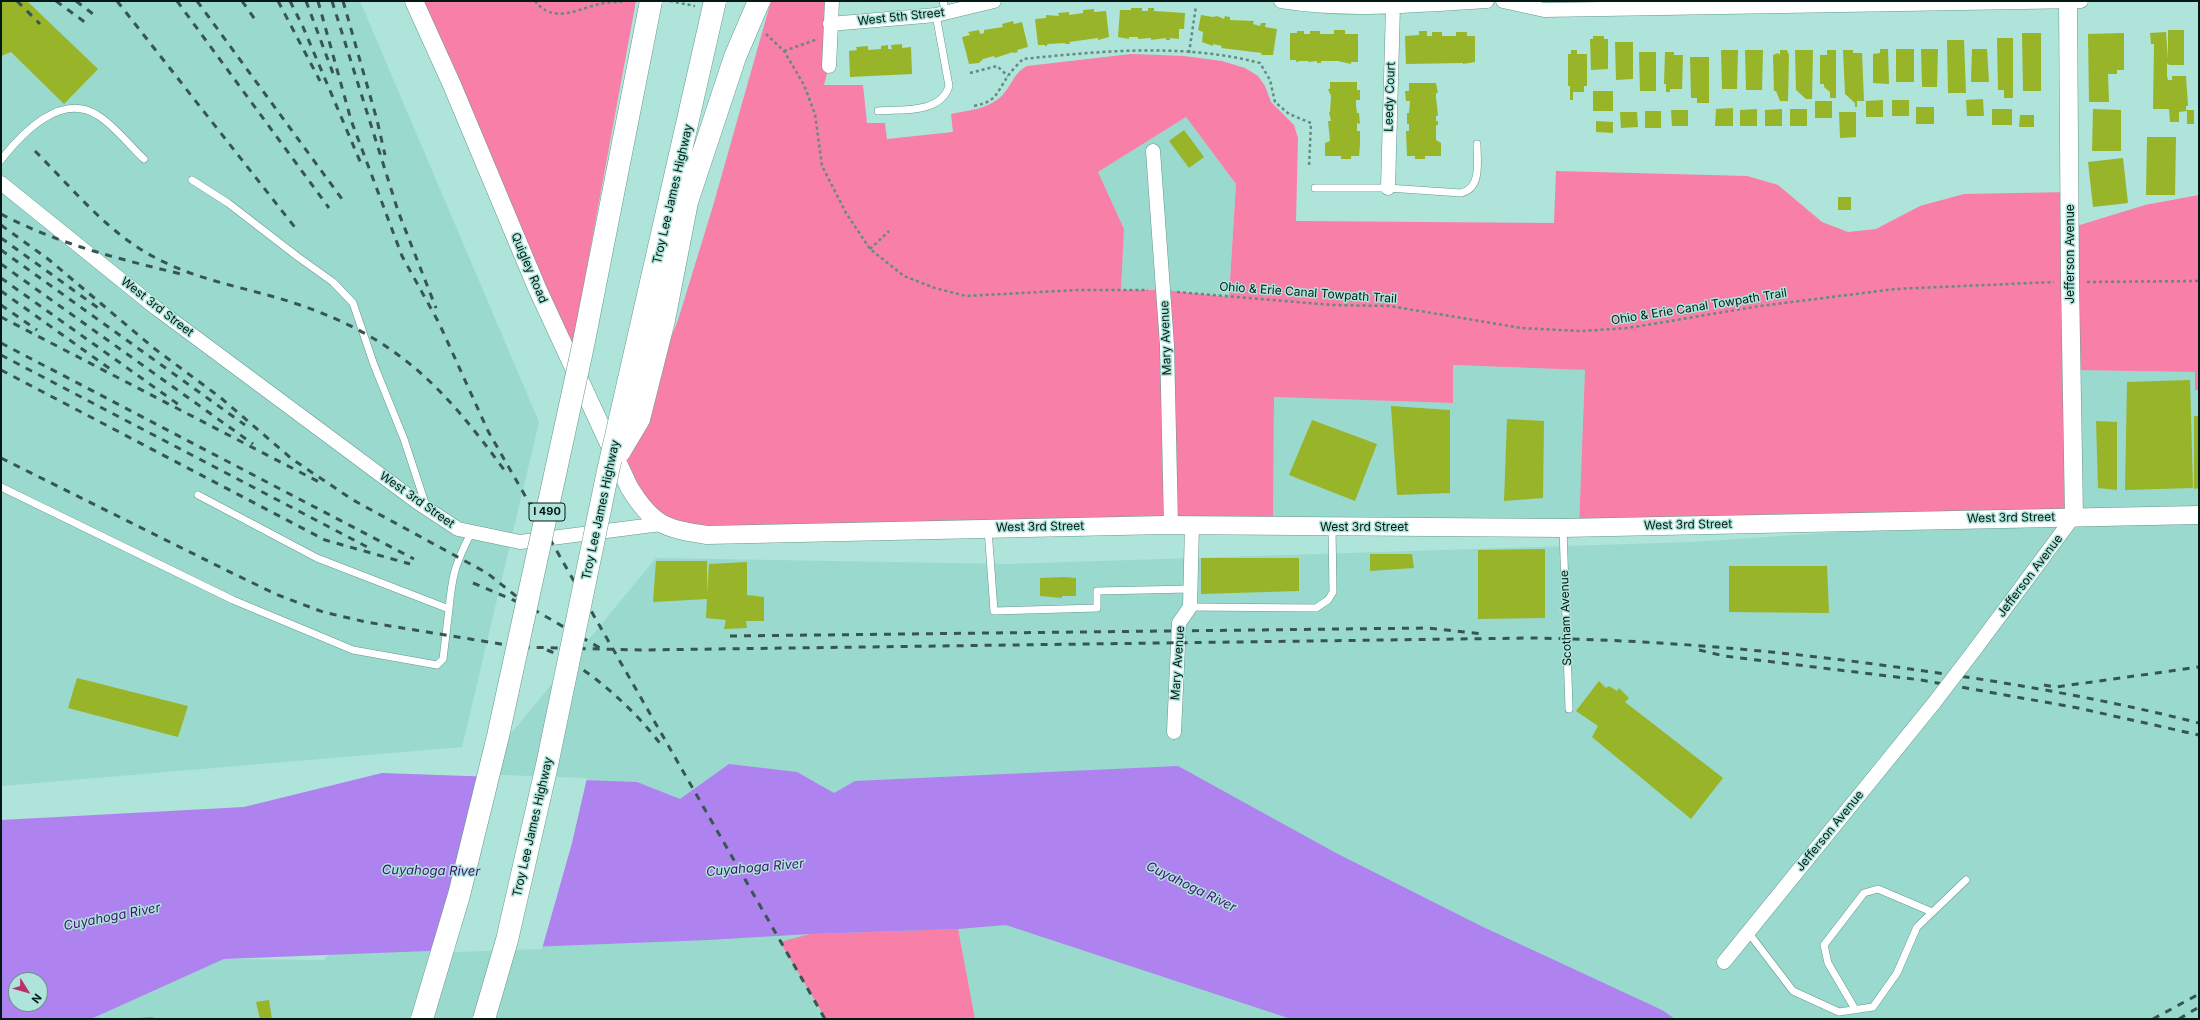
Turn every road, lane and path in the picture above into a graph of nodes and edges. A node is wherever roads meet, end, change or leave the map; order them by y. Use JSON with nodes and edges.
{"nodes":[{"id":1,"x":414,"y":1,"type":"edge"},
{"id":2,"x":535,"y":1,"type":"edge"},
{"id":3,"x":626,"y":1,"type":"edge"},
{"id":4,"x":651,"y":1,"type":"edge"},
{"id":5,"x":715,"y":1,"type":"edge"},
{"id":6,"x":759,"y":1,"type":"edge"},
{"id":7,"x":832,"y":1,"type":"edge"},
{"id":8,"x":994,"y":1,"type":"edge"},
{"id":9,"x":1281,"y":1,"type":"edge"},
{"id":10,"x":1486,"y":1,"type":"edge"},
{"id":11,"x":1503,"y":1,"type":"edge"},
{"id":12,"x":2068,"y":1,"type":"edge"},
{"id":13,"x":2081,"y":1,"type":"edge"},
{"id":14,"x":1196,"y":6,"type":"dead end"},
{"id":15,"x":1392,"y":6,"type":"junction"},
{"id":16,"x":942,"y":10,"type":"edge"},
{"id":17,"x":830,"y":24,"type":"junction"},
{"id":18,"x":820,"y":41,"type":"dead end"},
{"id":19,"x":1189,"y":53,"type":"junction"},
{"id":20,"x":829,"y":66,"type":"dead end"},
{"id":21,"x":970,"y":73,"type":"dead end"},
{"id":22,"x":1008,"y":76,"type":"junction"},
{"id":23,"x":974,"y":106,"type":"dead end"},
{"id":24,"x":878,"y":111,"type":"dead end"},
{"id":25,"x":1477,"y":144,"type":"dead end"},
{"id":26,"x":1153,"y":151,"type":"dead end"},
{"id":27,"x":1,"y":160,"type":"edge"},
{"id":28,"x":144,"y":160,"type":"dead end"},
{"id":29,"x":1309,"y":167,"type":"dead end"},
{"id":30,"x":192,"y":180,"type":"dead end"},
{"id":31,"x":1,"y":183,"type":"edge"},
{"id":32,"x":1315,"y":188,"type":"dead end"},
{"id":33,"x":1388,"y":188,"type":"junction"},
{"id":34,"x":889,"y":231,"type":"dead end"},
{"id":35,"x":870,"y":248,"type":"junction"},
{"id":36,"x":2199,"y":281,"type":"edge"},
{"id":37,"x":2059,"y":282,"type":"dead end"},
{"id":38,"x":2080,"y":282,"type":"dead end"},
{"id":39,"x":1164,"y":290,"type":"junction"},
{"id":40,"x":608,"y":471,"type":"junction"},
{"id":41,"x":1,"y":487,"type":"edge"},
{"id":42,"x":198,"y":495,"type":"dead end"},
{"id":43,"x":426,"y":508,"type":"junction"},
{"id":44,"x":2199,"y":515,"type":"edge"},
{"id":45,"x":2074,"y":516,"type":"junction"},
{"id":46,"x":662,"y":524,"type":"junction"},
{"id":47,"x":1171,"y":524,"type":"junction"},
{"id":48,"x":1192,"y":525,"type":"junction"},
{"id":49,"x":1332,"y":526,"type":"junction"},
{"id":50,"x":988,"y":528,"type":"junction"},
{"id":51,"x":1563,"y":528,"type":"junction"},
{"id":52,"x":471,"y":534,"type":"junction"},
{"id":53,"x":1190,"y":589,"type":"junction"},
{"id":54,"x":1190,"y":606,"type":"junction"},
{"id":55,"x":449,"y":610,"type":"junction"},
{"id":56,"x":1569,"y":709,"type":"dead end"},
{"id":57,"x":1174,"y":732,"type":"dead end"},
{"id":58,"x":1966,"y":880,"type":"dead end"},
{"id":59,"x":1932,"y":912,"type":"junction"},
{"id":60,"x":1748,"y":932,"type":"junction"},
{"id":61,"x":1724,"y":962,"type":"dead end"},
{"id":62,"x":1855,"y":1009,"type":"junction"},
{"id":63,"x":422,"y":1019,"type":"edge"},
{"id":64,"x":484,"y":1019,"type":"edge"}],
"edges":[{"from":1,"to":46,"type":"street","name":"Quigley Road"},
{"from":2,"to":3,"type":"path"},
{"from":4,"to":63,"type":"highway","number":"I 490","bridge":true},
{"from":5,"to":40,"type":"highway","name":"Troy Lee James Highway","bridge":true},
{"from":6,"to":40,"type":"highway","bridge":true},
{"from":7,"to":17,"type":"street"},
{"from":8,"to":16,"type":"street","name":"West 5th Street"},
{"from":9,"to":15,"type":"street"},
{"from":10,"to":15,"type":"street"},
{"from":11,"to":12,"type":"street"},
{"from":12,"to":13,"type":"street"},
{"from":12,"to":45,"type":"street","name":"Jefferson Avenue"},
{"from":14,"to":19,"type":"path"},
{"from":15,"to":33,"type":"street","name":"Leedy Court"},
{"from":16,"to":17,"type":"street","name":"West 5th Street"},
{"from":16,"to":24,"type":"lane"},
{"from":17,"to":20,"type":"street"},
{"from":18,"to":35,"type":"path","name":"Ohio & Erie Canal Towpath Trail"},
{"from":19,"to":22,"type":"path"},
{"from":19,"to":29,"type":"path"},
{"from":21,"to":22,"type":"path"},
{"from":22,"to":23,"type":"path"},
{"from":25,"to":33,"type":"lane"},
{"from":26,"to":39,"type":"street","name":"Mary Avenue"},
{"from":27,"to":28,"type":"lane"},
{"from":30,"to":43,"type":"lane"},
{"from":31,"to":43,"type":"street","name":"West 3rd Street"},
{"from":32,"to":33,"type":"lane"},
{"from":34,"to":35,"type":"path"},
{"from":35,"to":39,"type":"path","name":"Ohio & Erie Canal Towpath Trail"},
{"from":36,"to":38,"type":"path"},
{"from":37,"to":39,"type":"path","name":"Ohio & Erie Canal Towpath Trail"},
{"from":39,"to":47,"type":"street","name":"Mary Avenue"},
{"from":40,"to":64,"type":"highway","name":"Troy Lee James Highway","bridge":true},
{"from":41,"to":55,"type":"lane"},
{"from":42,"to":55,"type":"lane"},
{"from":43,"to":52,"type":"street","name":"West 3rd Street"},
{"from":44,"to":45,"type":"street","name":"West 3rd Street"},
{"from":45,"to":51,"type":"street","name":"West 3rd Street"},
{"from":45,"to":60,"type":"street","name":"Jefferson Avenue","bridge":true},
{"from":46,"to":50,"type":"street","name":"West 3rd Street"},
{"from":46,"to":52,"type":"street","name":"West 3rd Street"},
{"from":47,"to":48,"type":"street","name":"West 3rd Street"},
{"from":47,"to":50,"type":"street","name":"West 3rd Street"},
{"from":48,"to":49,"type":"street","name":"West 3rd Street"},
{"from":48,"to":53,"type":"street"},
{"from":49,"to":51,"type":"street","name":"West 3rd Street"},
{"from":49,"to":54,"type":"lane"},
{"from":50,"to":53,"type":"lane"},
{"from":51,"to":56,"type":"lane","name":"Scotham Avenue"},
{"from":52,"to":55,"type":"lane"},
{"from":53,"to":54,"type":"street"},
{"from":54,"to":57,"type":"street","name":"Mary Avenue"},
{"from":58,"to":59,"type":"lane"},
{"from":59,"to":62,"type":"lane"},
{"from":59,"to":62,"type":"lane"},
{"from":60,"to":61,"type":"street","name":"Jefferson Avenue"},
{"from":60,"to":62,"type":"lane"}]}
